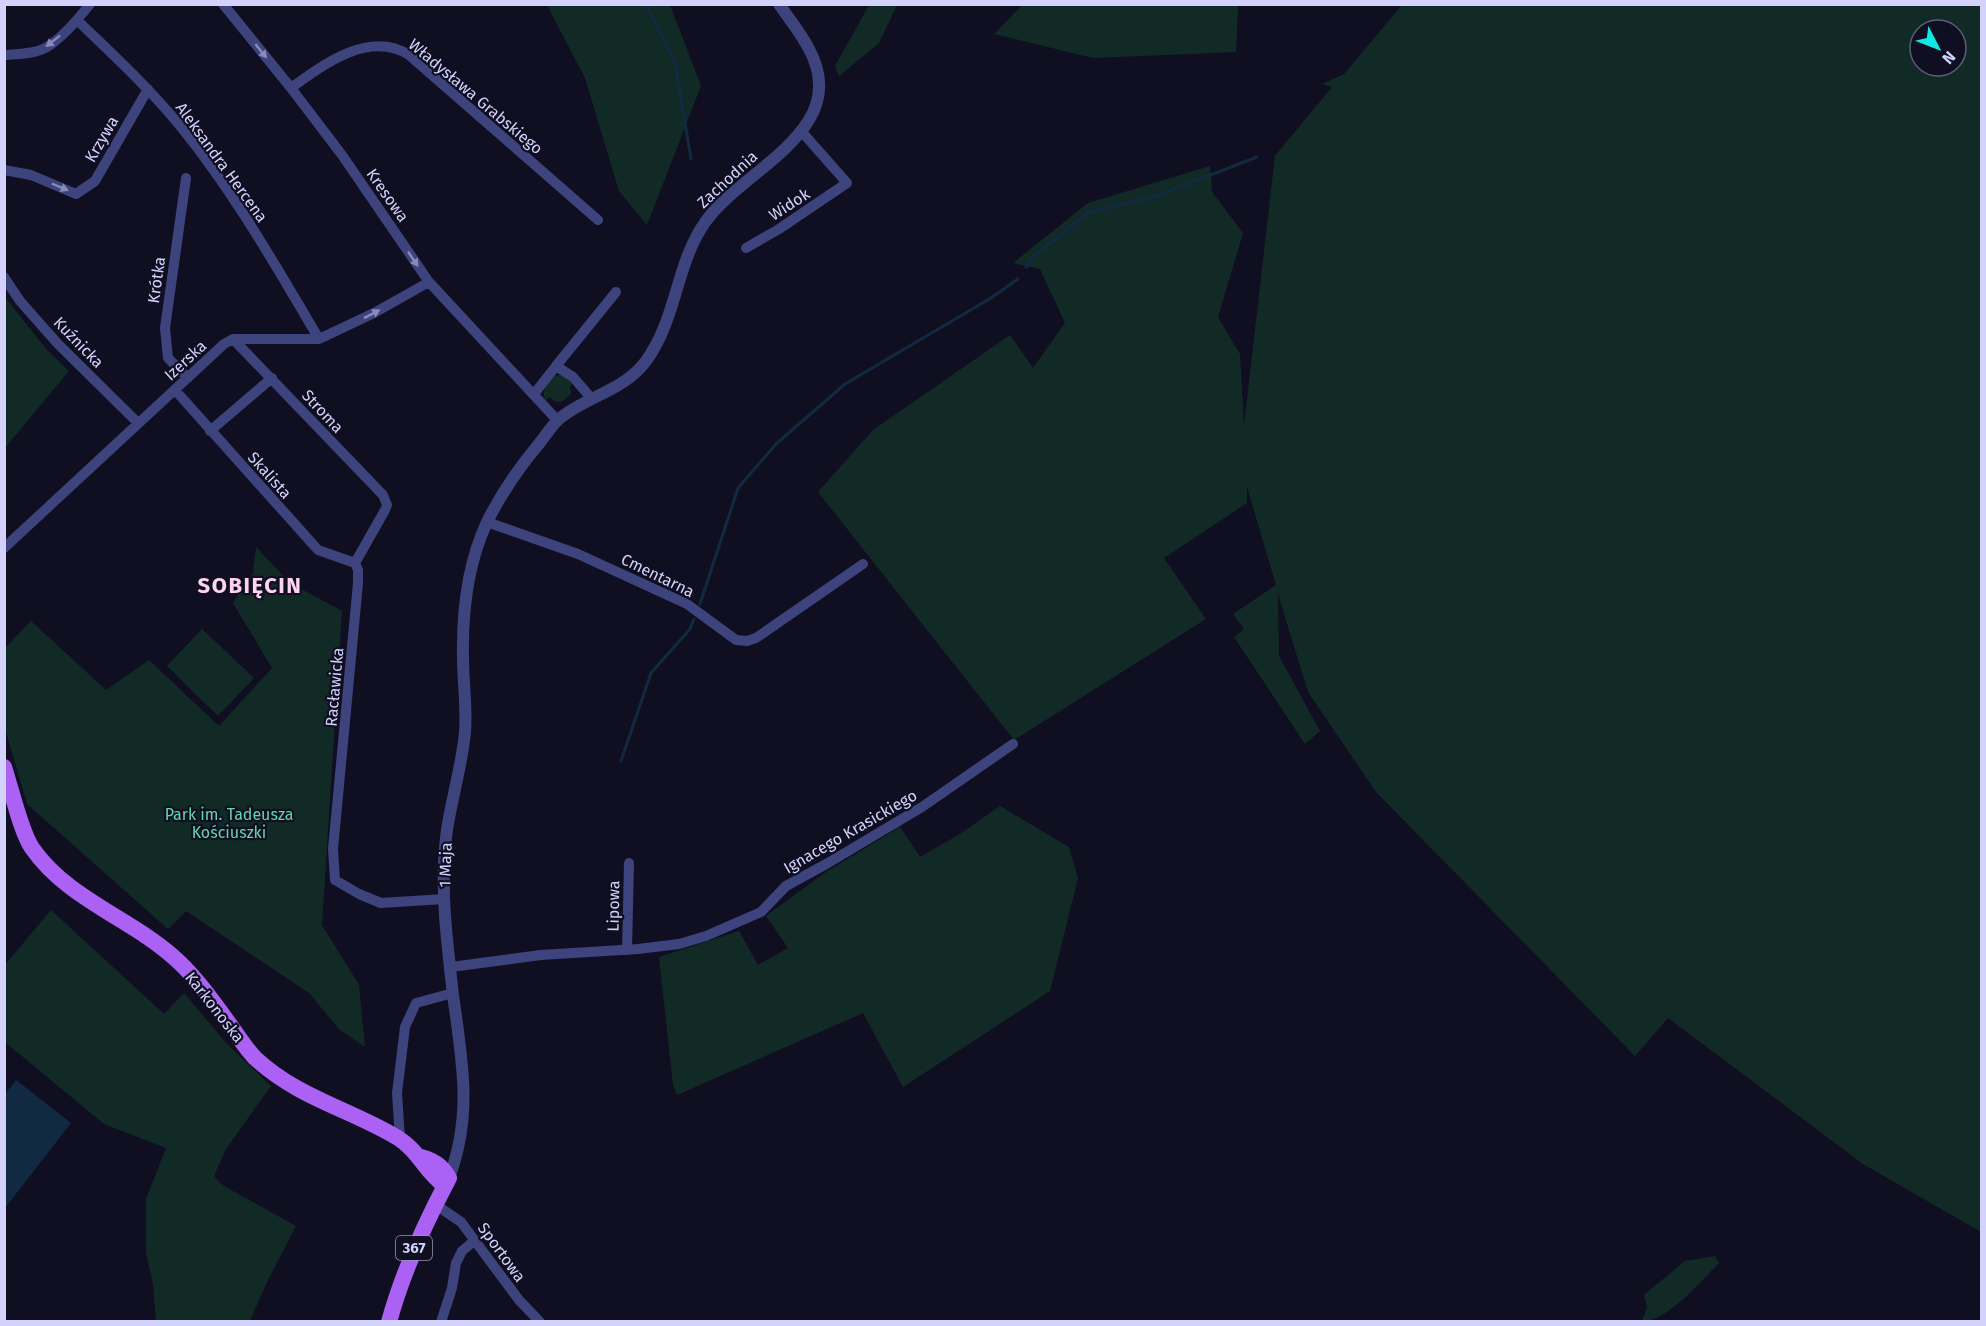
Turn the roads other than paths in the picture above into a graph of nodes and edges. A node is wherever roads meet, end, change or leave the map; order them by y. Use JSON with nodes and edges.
{"nodes":[{"id":1,"x":90,"y":4,"type":"edge"},
{"id":2,"x":779,"y":4,"type":"edge"},
{"id":3,"x":224,"y":5,"type":"edge"},
{"id":4,"x":77,"y":20,"type":"junction"},
{"id":5,"x":4,"y":55,"type":"edge"},
{"id":6,"x":291,"y":88,"type":"junction"},
{"id":7,"x":148,"y":89,"type":"junction"},
{"id":8,"x":802,"y":132,"type":"junction"},
{"id":9,"x":4,"y":170,"type":"edge"},
{"id":10,"x":186,"y":178,"type":"dead end"},
{"id":11,"x":598,"y":220,"type":"dead end"},
{"id":12,"x":746,"y":248,"type":"dead end"},
{"id":13,"x":4,"y":277,"type":"edge"},
{"id":14,"x":429,"y":282,"type":"junction"},
{"id":15,"x":616,"y":292,"type":"dead end"},
{"id":16,"x":233,"y":339,"type":"junction"},
{"id":17,"x":319,"y":339,"type":"junction"},
{"id":18,"x":556,"y":366,"type":"junction"},
{"id":19,"x":188,"y":378,"type":"junction"},
{"id":20,"x":272,"y":378,"type":"junction"},
{"id":21,"x":175,"y":390,"type":"junction"},
{"id":22,"x":534,"y":394,"type":"junction"},
{"id":23,"x":592,"y":399,"type":"junction"},
{"id":24,"x":557,"y":420,"type":"junction"},
{"id":25,"x":138,"y":423,"type":"junction"},
{"id":26,"x":210,"y":431,"type":"junction"},
{"id":27,"x":487,"y":522,"type":"junction"},
{"id":28,"x":4,"y":548,"type":"edge"},
{"id":29,"x":355,"y":563,"type":"junction"},
{"id":30,"x":863,"y":564,"type":"dead end"},
{"id":31,"x":1013,"y":744,"type":"dead end"},
{"id":32,"x":4,"y":767,"type":"edge"},
{"id":33,"x":629,"y":863,"type":"dead end"},
{"id":34,"x":444,"y":899,"type":"junction"},
{"id":35,"x":627,"y":950,"type":"junction"},
{"id":36,"x":451,"y":967,"type":"junction"},
{"id":37,"x":453,"y":993,"type":"junction"},
{"id":38,"x":400,"y":1139,"type":"junction"},
{"id":39,"x":458,"y":1153,"type":"junction"},
{"id":40,"x":428,"y":1159,"type":"junction"},
{"id":41,"x":447,"y":1182,"type":"junction"},
{"id":42,"x":436,"y":1205,"type":"junction"},
{"id":43,"x":474,"y":1241,"type":"junction"},
{"id":44,"x":389,"y":1322,"type":"edge"},
{"id":45,"x":441,"y":1322,"type":"edge"},
{"id":46,"x":540,"y":1322,"type":"edge"}],
"edges":[{"from":1,"to":4,"type":"street"},
{"from":2,"to":8,"type":"street","name":"Zachodnia","number":"367"},
{"from":3,"to":6,"type":"street","name":"Kresowa","one_way":true},
{"from":4,"to":5,"type":"street","one_way":true},
{"from":4,"to":7,"type":"street","name":"Aleksandra Hercena"},
{"from":6,"to":11,"type":"street","name":"Władysława Grabskiego"},
{"from":6,"to":14,"type":"street","name":"Kresowa","one_way":true},
{"from":9,"to":7,"type":"street","name":"Krzywa","one_way":true},
{"from":7,"to":17,"type":"street","name":"Aleksandra Hercena"},
{"from":8,"to":12,"type":"street","name":"Widok"},
{"from":8,"to":23,"type":"street","name":"Zachodnia","number":"367"},
{"from":10,"to":19,"type":"street","name":"Krótka"},
{"from":13,"to":25,"type":"street","name":"Kuźnicka"},
{"from":17,"to":14,"type":"street","one_way":true},
{"from":14,"to":22,"type":"street","name":"Kresowa"},
{"from":15,"to":18,"type":"street"},
{"from":16,"to":17,"type":"street"},
{"from":16,"to":19,"type":"street","name":"Izerska"},
{"from":16,"to":20,"type":"street","name":"Stroma"},
{"from":18,"to":22,"type":"street"},
{"from":18,"to":23,"type":"street"},
{"from":19,"to":21,"type":"street","name":"Izerska"},
{"from":20,"to":26,"type":"street"},
{"from":20,"to":29,"type":"street","name":"Stroma"},
{"from":21,"to":25,"type":"street","name":"Izerska"},
{"from":21,"to":26,"type":"street","name":"Skalista"},
{"from":22,"to":24,"type":"street","name":"Kresowa"},
{"from":23,"to":24,"type":"street","number":"367"},
{"from":24,"to":27,"type":"street","name":"1 Maja","number":"367"},
{"from":25,"to":28,"type":"street","name":"Izerska"},
{"from":26,"to":29,"type":"street","name":"Skalista"},
{"from":27,"to":30,"type":"street","name":"Cmentarna"},
{"from":27,"to":34,"type":"street","name":"1 Maja","number":"367"},
{"from":29,"to":34,"type":"street","name":"Racławicka"},
{"from":31,"to":35,"type":"street","name":"Ignacego Krasickiego"},
{"from":32,"to":38,"type":"main road","name":"Karkonoska"},
{"from":33,"to":35,"type":"street","name":"Lipowa"},
{"from":34,"to":36,"type":"street","name":"1 Maja","number":"367"},
{"from":35,"to":36,"type":"street","name":"Ignacego Krasickiego"},
{"from":36,"to":37,"type":"street","name":"1 Maja","number":"367"},
{"from":37,"to":38,"type":"street"},
{"from":37,"to":39,"type":"street","name":"1 Maja","number":"367"},
{"from":38,"to":40,"type":"main road","name":"Karkonoska"},
{"from":39,"to":40,"type":"street"},
{"from":39,"to":41,"type":"street","name":"1 Maja","number":"367"},
{"from":40,"to":41,"type":"main road","name":"Karkonoska"},
{"from":41,"to":42,"type":"main road","name":"1 Maja","number":"367"},
{"from":42,"to":43,"type":"street","name":"Sportowa"},
{"from":42,"to":44,"type":"main road","name":"1 Maja","number":"367"},
{"from":43,"to":45,"type":"street"},
{"from":43,"to":46,"type":"street","name":"Sportowa"}]}
